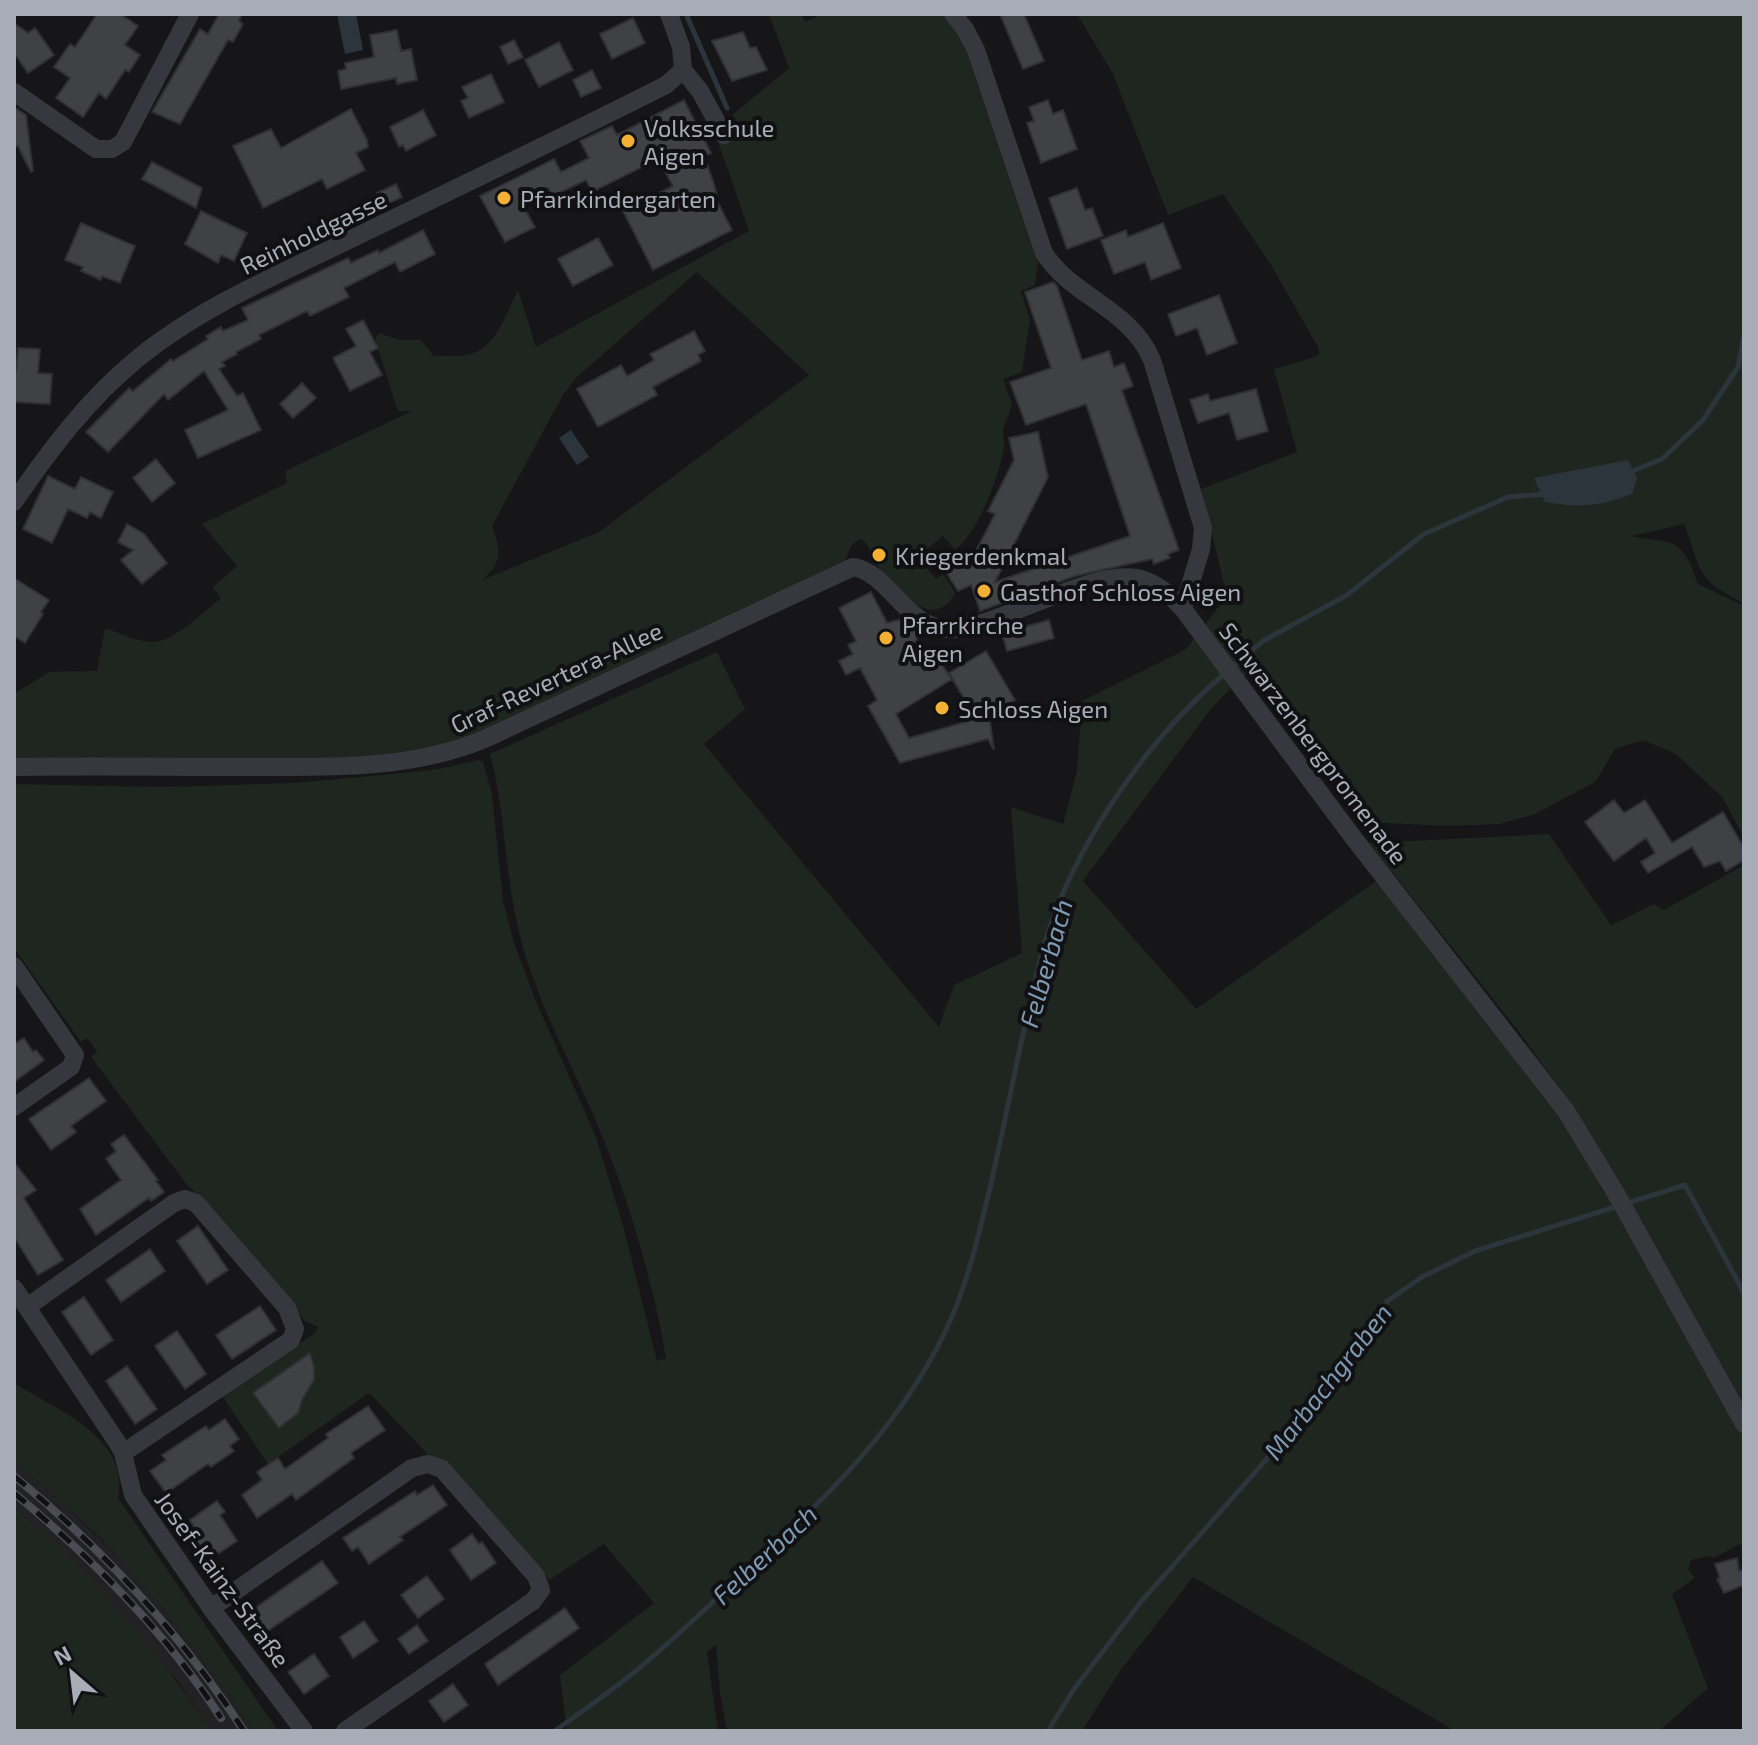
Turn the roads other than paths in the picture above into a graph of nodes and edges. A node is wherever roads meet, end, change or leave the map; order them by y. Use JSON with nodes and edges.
{"nodes":[{"id":1,"x":190,"y":14,"type":"edge"},
{"id":2,"x":669,"y":14,"type":"edge"},
{"id":3,"x":953,"y":14,"type":"edge"},
{"id":4,"x":683,"y":70,"type":"junction"},
{"id":5,"x":14,"y":92,"type":"edge"},
{"id":6,"x":724,"y":135,"type":"dead end"},
{"id":7,"x":14,"y":502,"type":"edge"},
{"id":8,"x":862,"y":569,"type":"joint"},
{"id":9,"x":1183,"y":609,"type":"junction"},
{"id":10,"x":14,"y":767,"type":"edge"},
{"id":11,"x":14,"y":966,"type":"edge"},
{"id":12,"x":14,"y":1107,"type":"edge"},
{"id":13,"x":14,"y":1288,"type":"edge"},
{"id":14,"x":27,"y":1307,"type":"junction"},
{"id":15,"x":1744,"y":1424,"type":"edge"},
{"id":16,"x":123,"y":1453,"type":"junction"},
{"id":17,"x":211,"y":1608,"type":"junction"},
{"id":18,"x":304,"y":1731,"type":"edge"},
{"id":19,"x":345,"y":1731,"type":"edge"}],
"edges":[{"from":1,"to":5,"type":"street"},
{"from":2,"to":4,"type":"street"},
{"from":3,"to":9,"type":"street"},
{"from":4,"to":6,"type":"street"},
{"from":4,"to":7,"type":"street","name":"Reinholdgasse"},
{"from":8,"to":9,"type":"street","name":"Schwarzenbergpromenade"},
{"from":8,"to":10,"type":"street","name":"Graf-Revertera-Allee"},
{"from":9,"to":15,"type":"street","name":"Schwarzenbergpromenade"},
{"from":11,"to":12,"type":"street"},
{"from":13,"to":14,"type":"street","name":"Josef-Kainz-Straße"},
{"from":14,"to":16,"type":"street","name":"Josef-Kainz-Straße"},
{"from":14,"to":16,"type":"street"},
{"from":16,"to":17,"type":"street","name":"Josef-Kainz-Straße"},
{"from":17,"to":18,"type":"street","name":"Josef-Kainz-Straße"},
{"from":17,"to":19,"type":"street"}]}
